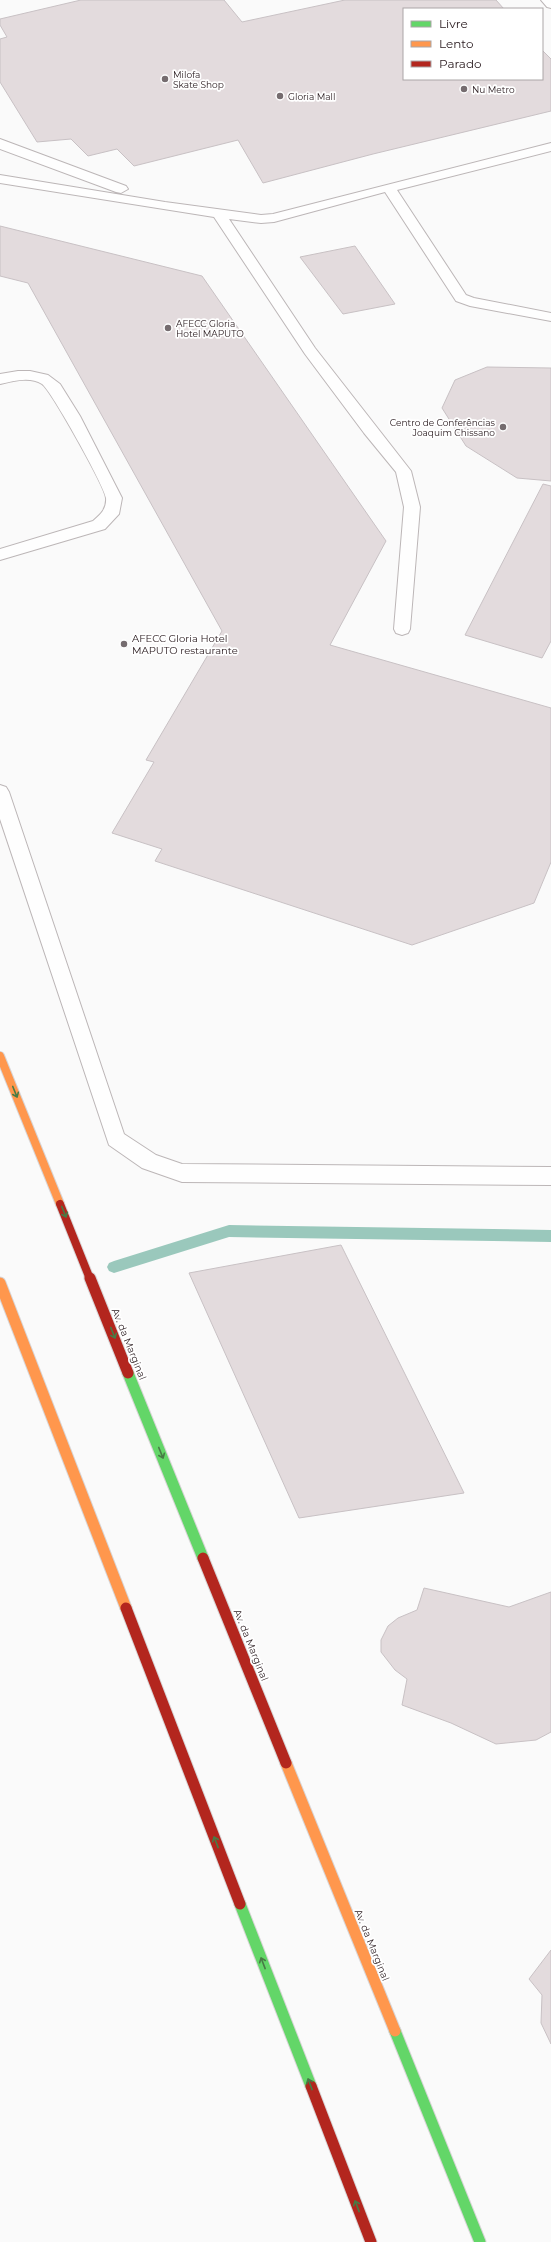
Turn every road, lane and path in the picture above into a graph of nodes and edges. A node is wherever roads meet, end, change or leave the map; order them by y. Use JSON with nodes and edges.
{"nodes":[{"id":1,"x":547,"y":0,"type":"edge"},
{"id":2,"x":551,"y":4,"type":"edge"},
{"id":3,"x":0,"y":143,"type":"edge"},
{"id":4,"x":551,"y":147,"type":"edge"},
{"id":5,"x":0,"y":151,"type":"edge"},
{"id":6,"x":16,"y":151,"type":"junction"},
{"id":7,"x":0,"y":179,"type":"edge"},
{"id":8,"x":389,"y":188,"type":"junction"},
{"id":9,"x":165,"y":206,"type":"junction"},
{"id":10,"x":218,"y":212,"type":"junction"},
{"id":11,"x":551,"y":317,"type":"edge"},
{"id":12,"x":0,"y":379,"type":"edge"},
{"id":13,"x":0,"y":555,"type":"edge"},
{"id":14,"x":402,"y":629,"type":"dead end"},
{"id":15,"x":0,"y":792,"type":"edge"},
{"id":16,"x":0,"y":1056,"type":"edge"},
{"id":17,"x":551,"y":1176,"type":"edge"},
{"id":18,"x":0,"y":1283,"type":"edge"},
{"id":19,"x":371,"y":2242,"type":"edge"},
{"id":20,"x":480,"y":2242,"type":"edge"}],
"edges":[{"from":1,"to":2,"type":"lane"},
{"from":3,"to":6,"type":"lane"},
{"from":4,"to":8,"type":"lane"},
{"from":5,"to":6,"type":"lane"},
{"from":6,"to":9,"type":"lane"},
{"from":7,"to":9,"type":"lane"},
{"from":8,"to":10,"type":"lane"},
{"from":8,"to":11,"type":"lane"},
{"from":9,"to":10,"type":"lane"},
{"from":10,"to":14,"type":"lane"},
{"from":12,"to":13,"type":"lane"},
{"from":15,"to":17,"type":"lane"},
{"from":16,"to":20,"type":"main road","name":"Av. da Marginal","one_way":true},
{"from":19,"to":18,"type":"main road","one_way":true}]}
